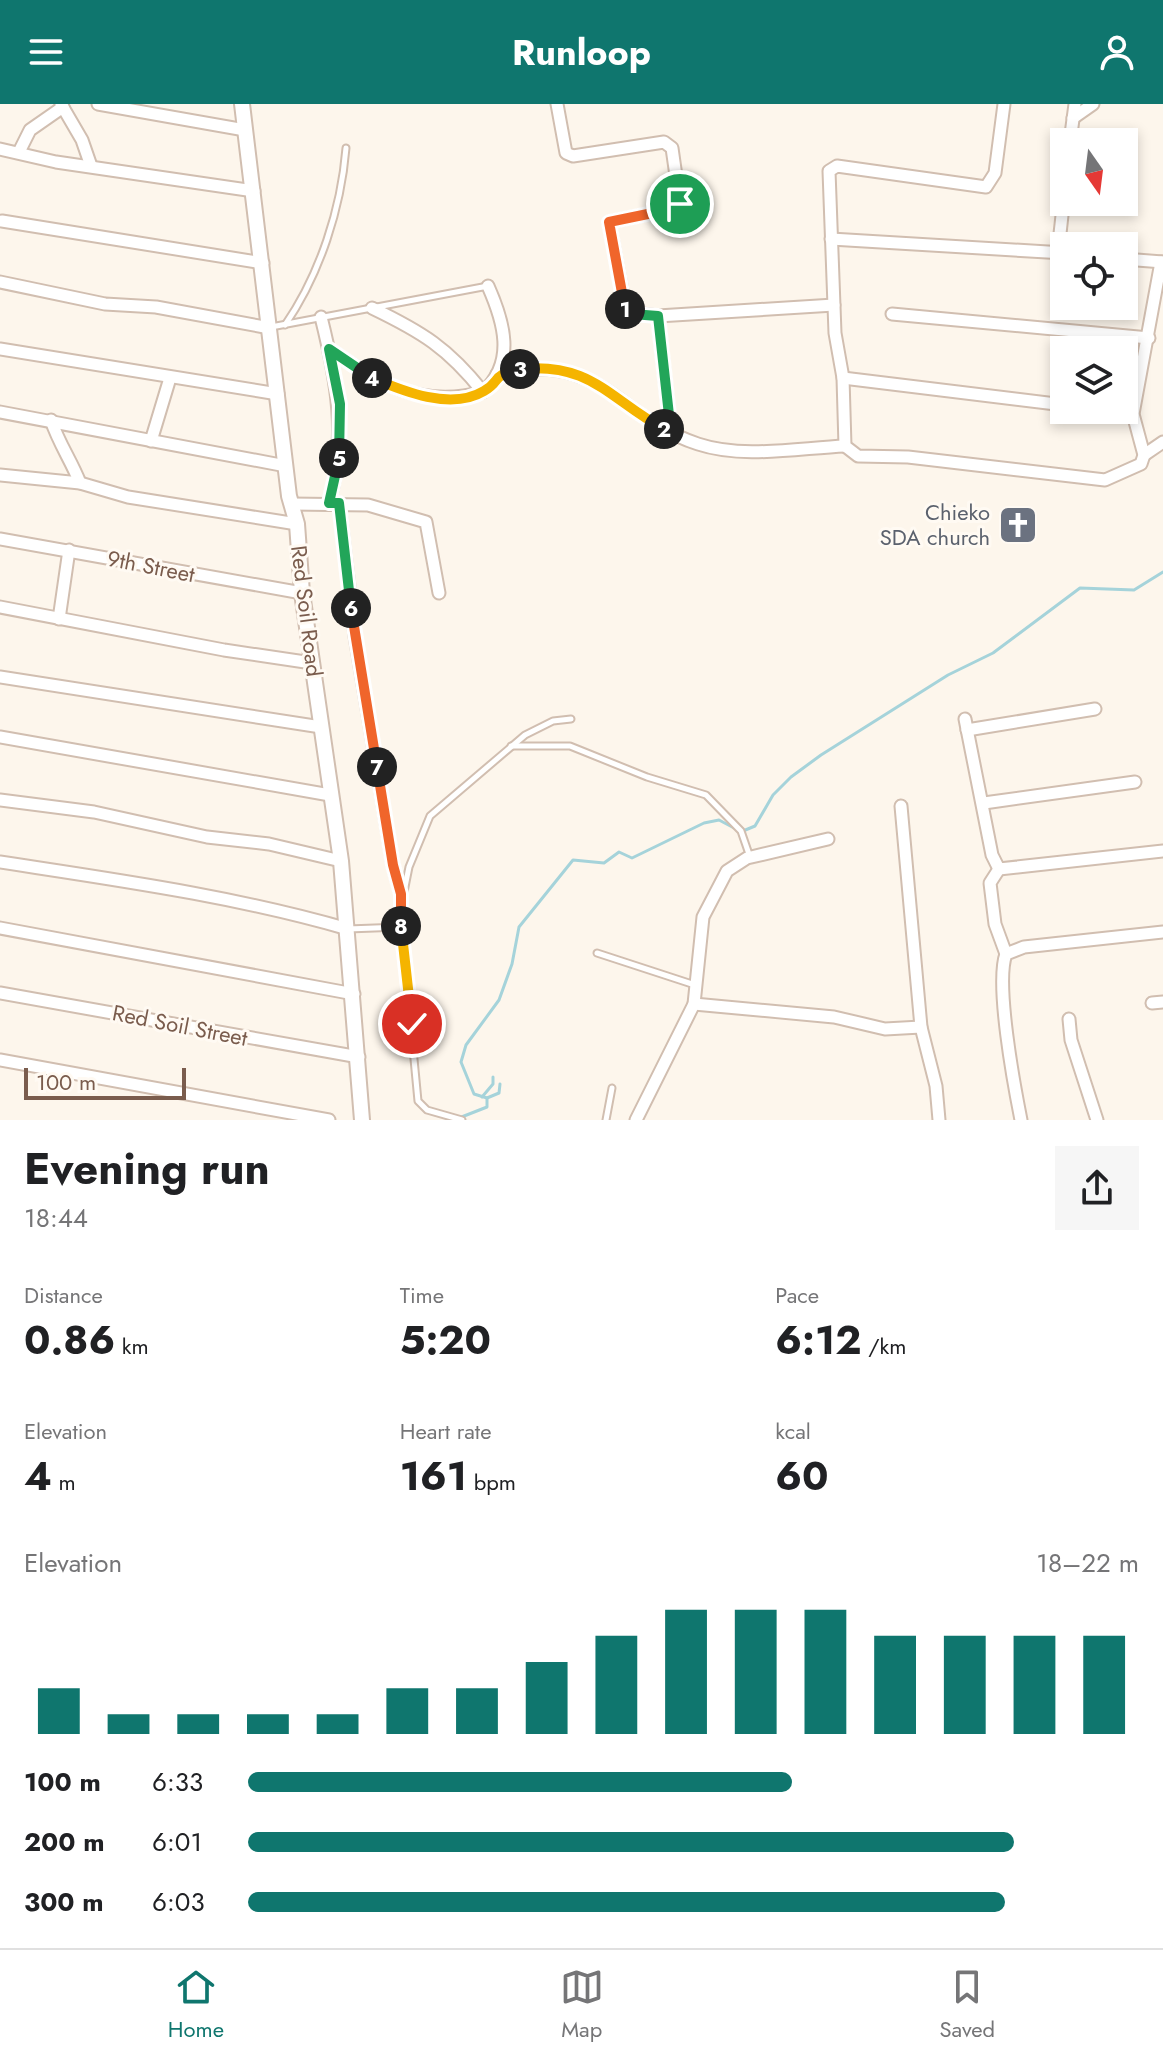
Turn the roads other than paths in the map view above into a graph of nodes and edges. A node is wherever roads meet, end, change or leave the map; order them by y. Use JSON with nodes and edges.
{"nodes":[{"id":1,"x":98,"y":104,"type":"edge"},
{"id":2,"x":242,"y":104,"type":"edge"},
{"id":3,"x":557,"y":104,"type":"edge"},
{"id":4,"x":1004,"y":104,"type":"edge"},
{"id":5,"x":1075,"y":104,"type":"edge"},
{"id":6,"x":1093,"y":104,"type":"edge"},
{"id":7,"x":62,"y":106,"type":"edge"},
{"id":8,"x":1073,"y":118,"type":"junction"},
{"id":9,"x":1072,"y":128,"type":"edge"},
{"id":10,"x":245,"y":130,"type":"junction"},
{"id":11,"x":346,"y":148,"type":"dead end"},
{"id":12,"x":0,"y":149,"type":"edge"},
{"id":13,"x":19,"y":152,"type":"junction"},
{"id":14,"x":91,"y":166,"type":"junction"},
{"id":15,"x":254,"y":191,"type":"junction"},
{"id":16,"x":1,"y":224,"type":"edge"},
{"id":17,"x":831,"y":239,"type":"junction"},
{"id":18,"x":1050,"y":252,"type":"edge"},
{"id":19,"x":1138,"y":260,"type":"edge"},
{"id":20,"x":1162,"y":262,"type":"edge"},
{"id":21,"x":263,"y":263,"type":"junction"},
{"id":22,"x":0,"y":282,"type":"edge"},
{"id":23,"x":488,"y":286,"type":"joint"},
{"id":24,"x":834,"y":305,"type":"junction"},
{"id":25,"x":372,"y":308,"type":"junction"},
{"id":26,"x":892,"y":314,"type":"dead end"},
{"id":27,"x":658,"y":316,"type":"junction"},
{"id":28,"x":321,"y":317,"type":"junction"},
{"id":29,"x":277,"y":326,"type":"junction"},
{"id":30,"x":1149,"y":338,"type":"junction"},
{"id":31,"x":0,"y":349,"type":"edge"},
{"id":32,"x":329,"y":349,"type":"junction"},
{"id":33,"x":497,"y":374,"type":"junction"},
{"id":34,"x":170,"y":378,"type":"junction"},
{"id":35,"x":843,"y":378,"type":"junction"},
{"id":36,"x":1138,"y":390,"type":"edge"},
{"id":37,"x":483,"y":392,"type":"junction"},
{"id":38,"x":278,"y":394,"type":"junction"},
{"id":39,"x":1050,"y":403,"type":"edge"},
{"id":40,"x":0,"y":412,"type":"edge"},
{"id":41,"x":51,"y":420,"type":"junction"},
{"id":42,"x":1136,"y":424,"type":"edge"},
{"id":43,"x":671,"y":433,"type":"junction"},
{"id":44,"x":151,"y":441,"type":"junction"},
{"id":45,"x":1163,"y":442,"type":"edge"},
{"id":46,"x":845,"y":446,"type":"junction"},
{"id":47,"x":1144,"y":455,"type":"junction"},
{"id":48,"x":286,"y":466,"type":"junction"},
{"id":49,"x":0,"y":475,"type":"edge"},
{"id":50,"x":80,"y":483,"type":"junction"},
{"id":51,"x":334,"y":503,"type":"junction"},
{"id":52,"x":291,"y":504,"type":"junction"},
{"id":53,"x":297,"y":524,"type":"junction"},
{"id":54,"x":0,"y":539,"type":"edge"},
{"id":55,"x":69,"y":550,"type":"junction"},
{"id":56,"x":302,"y":593,"type":"junction"},
{"id":57,"x":439,"y":593,"type":"dead end"},
{"id":58,"x":0,"y":607,"type":"edge"},
{"id":59,"x":59,"y":619,"type":"junction"},
{"id":60,"x":312,"y":663,"type":"junction"},
{"id":61,"x":0,"y":677,"type":"edge"},
{"id":62,"x":1095,"y":709,"type":"dead end"},
{"id":63,"x":571,"y":719,"type":"dead end"},
{"id":64,"x":321,"y":727,"type":"junction"},
{"id":65,"x":0,"y":737,"type":"edge"},
{"id":66,"x":510,"y":746,"type":"junction"},
{"id":67,"x":1135,"y":782,"type":"dead end"},
{"id":68,"x":330,"y":795,"type":"junction"},
{"id":69,"x":0,"y":800,"type":"edge"},
{"id":70,"x":984,"y":803,"type":"junction"},
{"id":71,"x":901,"y":806,"type":"dead end"},
{"id":72,"x":828,"y":839,"type":"dead end"},
{"id":73,"x":1163,"y":851,"type":"edge"},
{"id":74,"x":750,"y":857,"type":"junction"},
{"id":75,"x":341,"y":861,"type":"junction"},
{"id":76,"x":0,"y":862,"type":"edge"},
{"id":77,"x":999,"y":869,"type":"junction"},
{"id":78,"x":401,"y":894,"type":"junction"},
{"id":79,"x":401,"y":927,"type":"junction"},
{"id":80,"x":0,"y":928,"type":"edge"},
{"id":81,"x":348,"y":929,"type":"junction"},
{"id":82,"x":1163,"y":932,"type":"edge"},
{"id":83,"x":597,"y":953,"type":"dead end"},
{"id":84,"x":1006,"y":954,"type":"junction"},
{"id":85,"x":696,"y":985,"type":"junction"},
{"id":86,"x":0,"y":993,"type":"edge"},
{"id":87,"x":354,"y":994,"type":"junction"},
{"id":88,"x":694,"y":1004,"type":"junction"},
{"id":89,"x":1069,"y":1019,"type":"dead end"},
{"id":90,"x":921,"y":1027,"type":"junction"},
{"id":91,"x":359,"y":1057,"type":"junction"},
{"id":92,"x":0,"y":1060,"type":"edge"},
{"id":93,"x":612,"y":1088,"type":"dead end"},
{"id":94,"x":329,"y":1120,"type":"edge"},
{"id":95,"x":362,"y":1120,"type":"edge"},
{"id":96,"x":462,"y":1120,"type":"edge"},
{"id":97,"x":606,"y":1120,"type":"edge"},
{"id":98,"x":636,"y":1120,"type":"edge"},
{"id":99,"x":939,"y":1120,"type":"edge"},
{"id":100,"x":1021,"y":1120,"type":"edge"},
{"id":101,"x":1097,"y":1120,"type":"edge"}],
"edges":[{"from":1,"to":10,"type":"street"},
{"from":2,"to":10,"type":"street","name":"Red Soil Road"},
{"from":3,"to":27,"type":"street"},
{"from":4,"to":17,"type":"street"},
{"from":5,"to":8,"type":"street"},
{"from":6,"to":8,"type":"street"},
{"from":7,"to":13,"type":"street"},
{"from":7,"to":14,"type":"street"},
{"from":8,"to":9,"type":"street"},
{"from":10,"to":15,"type":"street","name":"Red Soil Road"},
{"from":11,"to":29,"type":"lane"},
{"from":12,"to":13,"type":"street"},
{"from":13,"to":14,"type":"street"},
{"from":14,"to":15,"type":"street"},
{"from":15,"to":21,"type":"street","name":"Red Soil Road"},
{"from":16,"to":21,"type":"street"},
{"from":17,"to":18,"type":"street"},
{"from":17,"to":24,"type":"street"},
{"from":19,"to":20,"type":"street"},
{"from":20,"to":30,"type":"street"},
{"from":21,"to":29,"type":"street","name":"Red Soil Road"},
{"from":22,"to":29,"type":"street"},
{"from":23,"to":25,"type":"lane"},
{"from":23,"to":33,"type":"street"},
{"from":24,"to":27,"type":"street"},
{"from":24,"to":35,"type":"street"},
{"from":25,"to":28,"type":"lane"},
{"from":25,"to":37,"type":"street"},
{"from":26,"to":30,"type":"street"},
{"from":27,"to":43,"type":"street"},
{"from":28,"to":29,"type":"lane"},
{"from":28,"to":32,"type":"street"},
{"from":29,"to":38,"type":"street","name":"Red Soil Road"},
{"from":30,"to":36,"type":"street"},
{"from":31,"to":34,"type":"street"},
{"from":32,"to":37,"type":"street"},
{"from":32,"to":51,"type":"street"},
{"from":33,"to":37,"type":"street"},
{"from":33,"to":43,"type":"street"},
{"from":34,"to":38,"type":"street"},
{"from":34,"to":44,"type":"street"},
{"from":35,"to":39,"type":"street"},
{"from":35,"to":46,"type":"street"},
{"from":38,"to":48,"type":"street","name":"Red Soil Road"},
{"from":40,"to":41,"type":"street"},
{"from":41,"to":44,"type":"street"},
{"from":41,"to":50,"type":"street"},
{"from":42,"to":47,"type":"street"},
{"from":43,"to":46,"type":"street"},
{"from":44,"to":48,"type":"street"},
{"from":45,"to":47,"type":"street"},
{"from":46,"to":47,"type":"street"},
{"from":48,"to":52,"type":"street","name":"Red Soil Road"},
{"from":49,"to":50,"type":"street"},
{"from":50,"to":53,"type":"street"},
{"from":51,"to":52,"type":"street"},
{"from":51,"to":57,"type":"street"},
{"from":51,"to":78,"type":"street"},
{"from":52,"to":53,"type":"street","name":"Red Soil Road"},
{"from":53,"to":56,"type":"street","name":"Red Soil Road"},
{"from":54,"to":55,"type":"street","name":"9th Street"},
{"from":55,"to":56,"type":"street","name":"9th Street"},
{"from":55,"to":59,"type":"street"},
{"from":56,"to":60,"type":"street","name":"Red Soil Road"},
{"from":58,"to":59,"type":"street"},
{"from":59,"to":60,"type":"street"},
{"from":60,"to":64,"type":"street","name":"Red Soil Road"},
{"from":61,"to":64,"type":"street"},
{"from":62,"to":70,"type":"street"},
{"from":63,"to":66,"type":"lane"},
{"from":64,"to":68,"type":"street","name":"Red Soil Road"},
{"from":65,"to":68,"type":"street"},
{"from":66,"to":74,"type":"lane"},
{"from":66,"to":78,"type":"lane"},
{"from":67,"to":70,"type":"street"},
{"from":68,"to":75,"type":"street","name":"Red Soil Road"},
{"from":69,"to":75,"type":"street"},
{"from":70,"to":77,"type":"street"},
{"from":71,"to":90,"type":"street"},
{"from":72,"to":74,"type":"street"},
{"from":73,"to":77,"type":"street"},
{"from":74,"to":85,"type":"street"},
{"from":75,"to":81,"type":"street","name":"Red Soil Road"},
{"from":76,"to":81,"type":"street"},
{"from":77,"to":84,"type":"street"},
{"from":78,"to":79,"type":"lane"},
{"from":79,"to":81,"type":"lane"},
{"from":79,"to":96,"type":"lane"},
{"from":80,"to":87,"type":"street"},
{"from":81,"to":87,"type":"street","name":"Red Soil Road"},
{"from":82,"to":84,"type":"street"},
{"from":83,"to":85,"type":"lane"},
{"from":84,"to":100,"type":"street"},
{"from":85,"to":88,"type":"street"},
{"from":86,"to":91,"type":"street","name":"Red Soil Street"},
{"from":87,"to":91,"type":"street","name":"Red Soil Road"},
{"from":88,"to":90,"type":"street"},
{"from":88,"to":98,"type":"street"},
{"from":89,"to":101,"type":"street"},
{"from":90,"to":99,"type":"street"},
{"from":91,"to":95,"type":"street","name":"Red Soil Road"},
{"from":92,"to":94,"type":"street"},
{"from":93,"to":97,"type":"lane"}]}
